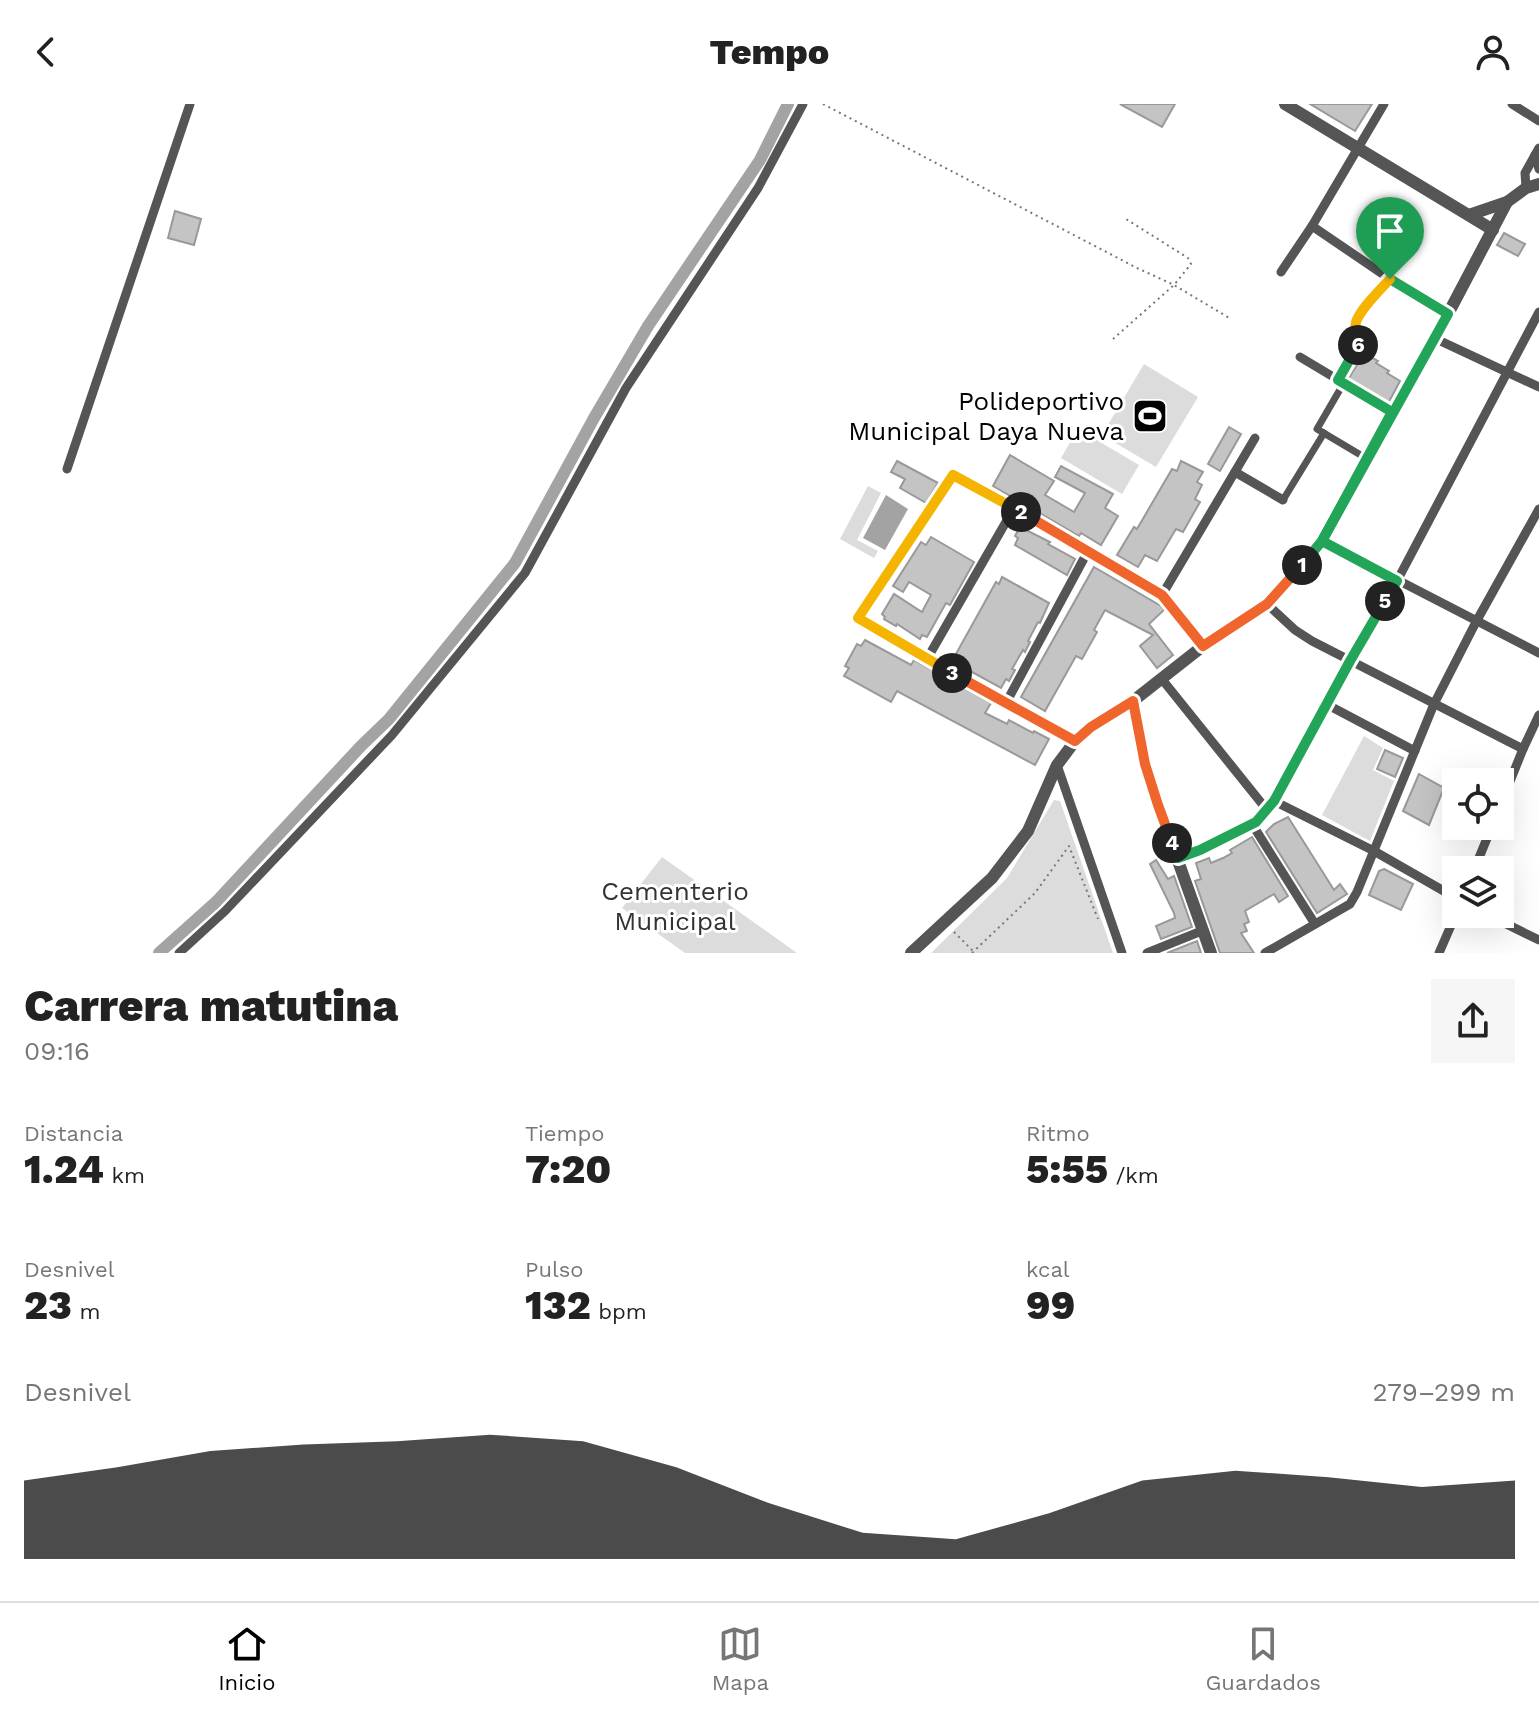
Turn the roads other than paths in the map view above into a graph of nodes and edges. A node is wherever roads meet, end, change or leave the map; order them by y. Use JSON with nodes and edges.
{"nodes":[{"id":1,"x":190,"y":104,"type":"edge"},
{"id":2,"x":803,"y":104,"type":"edge"},
{"id":3,"x":1285,"y":104,"type":"edge"},
{"id":4,"x":1384,"y":104,"type":"edge"},
{"id":5,"x":1512,"y":104,"type":"edge"},
{"id":6,"x":1539,"y":121,"type":"edge"},
{"id":7,"x":1357,"y":148,"type":"junction"},
{"id":8,"x":1537,"y":151,"type":"edge"},
{"id":9,"x":1539,"y":169,"type":"edge"},
{"id":10,"x":1539,"y":184,"type":"edge"},
{"id":11,"x":1526,"y":188,"type":"junction"},
{"id":12,"x":1507,"y":202,"type":"junction"},
{"id":13,"x":1469,"y":215,"type":"junction"},
{"id":14,"x":1312,"y":226,"type":"junction"},
{"id":15,"x":1493,"y":230,"type":"junction"},
{"id":16,"x":1281,"y":272,"type":"dead end"},
{"id":17,"x":1390,"y":279,"type":"junction"},
{"id":18,"x":1539,"y":312,"type":"edge"},
{"id":19,"x":1448,"y":314,"type":"junction"},
{"id":20,"x":1434,"y":338,"type":"junction"},
{"id":21,"x":1300,"y":357,"type":"dead end"},
{"id":22,"x":1507,"y":371,"type":"junction"},
{"id":23,"x":1338,"y":380,"type":"junction"},
{"id":24,"x":1539,"y":387,"type":"edge"},
{"id":25,"x":1392,"y":412,"type":"junction"},
{"id":26,"x":1324,"y":433,"type":"junction"},
{"id":27,"x":1255,"y":438,"type":"dead end"},
{"id":28,"x":67,"y":469,"type":"dead end"},
{"id":29,"x":1235,"y":472,"type":"junction"},
{"id":30,"x":1283,"y":500,"type":"joint"},
{"id":31,"x":1014,"y":508,"type":"junction"},
{"id":32,"x":1539,"y":509,"type":"edge"},
{"id":33,"x":1322,"y":541,"type":"junction"},
{"id":34,"x":1088,"y":551,"type":"junction"},
{"id":35,"x":1397,"y":581,"type":"junction"},
{"id":36,"x":1162,"y":595,"type":"junction"},
{"id":37,"x":1267,"y":604,"type":"junction"},
{"id":38,"x":1476,"y":622,"type":"junction"},
{"id":39,"x":1203,"y":646,"type":"junction"},
{"id":40,"x":1539,"y":653,"type":"edge"},
{"id":41,"x":927,"y":659,"type":"junction"},
{"id":42,"x":1350,"y":661,"type":"junction"},
{"id":43,"x":1161,"y":678,"type":"junction"},
{"id":44,"x":1133,"y":701,"type":"junction"},
{"id":45,"x":1006,"y":703,"type":"junction"},
{"id":46,"x":1326,"y":704,"type":"junction"},
{"id":47,"x":1434,"y":704,"type":"junction"},
{"id":48,"x":1539,"y":715,"type":"edge"},
{"id":49,"x":1075,"y":741,"type":"junction"},
{"id":50,"x":1523,"y":749,"type":"junction"},
{"id":51,"x":1415,"y":751,"type":"junction"},
{"id":52,"x":1057,"y":765,"type":"junction"},
{"id":53,"x":1514,"y":771,"type":"edge"},
{"id":54,"x":1274,"y":801,"type":"junction"},
{"id":55,"x":1267,"y":810,"type":"junction"},
{"id":56,"x":1252,"y":824,"type":"junction"},
{"id":57,"x":1374,"y":851,"type":"junction"},
{"id":58,"x":1178,"y":858,"type":"junction"},
{"id":59,"x":1442,"y":890,"type":"edge"},
{"id":60,"x":1315,"y":924,"type":"junction"},
{"id":61,"x":1450,"y":928,"type":"edge"},
{"id":62,"x":1514,"y":928,"type":"edge"},
{"id":63,"x":1204,"y":930,"type":"junction"},
{"id":64,"x":1539,"y":940,"type":"edge"},
{"id":65,"x":179,"y":953,"type":"edge"},
{"id":66,"x":911,"y":953,"type":"edge"},
{"id":67,"x":1122,"y":953,"type":"edge"},
{"id":68,"x":1147,"y":953,"type":"edge"},
{"id":69,"x":1211,"y":953,"type":"edge"},
{"id":70,"x":1265,"y":953,"type":"edge"},
{"id":71,"x":1439,"y":953,"type":"edge"}],
"edges":[{"from":1,"to":28,"type":"street"},
{"from":2,"to":65,"type":"street"},
{"from":3,"to":7,"type":"street"},
{"from":4,"to":7,"type":"street"},
{"from":5,"to":6,"type":"street"},
{"from":7,"to":13,"type":"street"},
{"from":7,"to":14,"type":"street"},
{"from":8,"to":9,"type":"street"},
{"from":8,"to":11,"type":"street"},
{"from":10,"to":11,"type":"street"},
{"from":11,"to":12,"type":"street"},
{"from":12,"to":13,"type":"street"},
{"from":12,"to":15,"type":"street"},
{"from":13,"to":15,"type":"street"},
{"from":14,"to":16,"type":"street"},
{"from":14,"to":17,"type":"street"},
{"from":15,"to":19,"type":"street"},
{"from":17,"to":19,"type":"street"},
{"from":17,"to":23,"type":"street"},
{"from":18,"to":22,"type":"street"},
{"from":19,"to":20,"type":"street"},
{"from":20,"to":22,"type":"street"},
{"from":20,"to":25,"type":"street"},
{"from":21,"to":23,"type":"street"},
{"from":22,"to":24,"type":"street"},
{"from":22,"to":35,"type":"street"},
{"from":23,"to":25,"type":"street"},
{"from":25,"to":33,"type":"street"},
{"from":26,"to":26,"type":"street"},
{"from":26,"to":30,"type":"street"},
{"from":27,"to":29,"type":"street"},
{"from":29,"to":30,"type":"street"},
{"from":29,"to":36,"type":"street"},
{"from":31,"to":34,"type":"street"},
{"from":31,"to":41,"type":"street"},
{"from":31,"to":41,"type":"street"},
{"from":32,"to":38,"type":"street"},
{"from":33,"to":35,"type":"street"},
{"from":33,"to":37,"type":"street"},
{"from":34,"to":36,"type":"street"},
{"from":34,"to":45,"type":"street"},
{"from":35,"to":38,"type":"street"},
{"from":35,"to":42,"type":"street"},
{"from":36,"to":39,"type":"street"},
{"from":37,"to":39,"type":"street"},
{"from":37,"to":42,"type":"street"},
{"from":38,"to":40,"type":"street"},
{"from":38,"to":47,"type":"street"},
{"from":39,"to":43,"type":"street"},
{"from":41,"to":45,"type":"street"},
{"from":42,"to":46,"type":"street"},
{"from":42,"to":47,"type":"street"},
{"from":43,"to":44,"type":"street"},
{"from":43,"to":55,"type":"street"},
{"from":44,"to":49,"type":"street"},
{"from":44,"to":58,"type":"street"},
{"from":45,"to":49,"type":"street"},
{"from":46,"to":51,"type":"street"},
{"from":46,"to":54,"type":"street"},
{"from":47,"to":50,"type":"street"},
{"from":47,"to":51,"type":"street"},
{"from":48,"to":50,"type":"street"},
{"from":49,"to":52,"type":"street"},
{"from":50,"to":53,"type":"street"},
{"from":51,"to":57,"type":"street"},
{"from":52,"to":66,"type":"street"},
{"from":52,"to":67,"type":"street"},
{"from":54,"to":55,"type":"street"},
{"from":54,"to":57,"type":"street"},
{"from":55,"to":56,"type":"street"},
{"from":56,"to":58,"type":"street"},
{"from":56,"to":60,"type":"street"},
{"from":57,"to":59,"type":"street"},
{"from":57,"to":60,"type":"street"},
{"from":58,"to":63,"type":"street"},
{"from":60,"to":70,"type":"street"},
{"from":61,"to":71,"type":"street"},
{"from":62,"to":64,"type":"street"},
{"from":63,"to":68,"type":"street"},
{"from":63,"to":69,"type":"street"}]}
